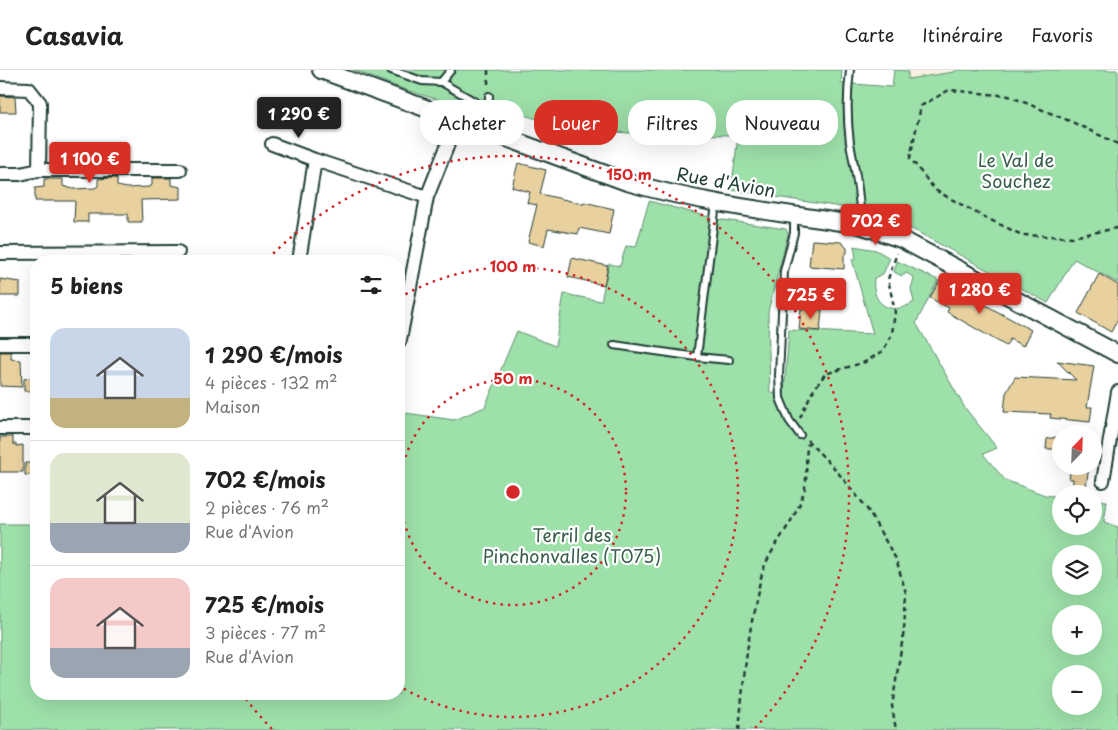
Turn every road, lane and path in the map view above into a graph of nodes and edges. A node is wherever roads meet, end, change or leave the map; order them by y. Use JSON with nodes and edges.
{"nodes":[{"id":1,"x":321,"y":70,"type":"edge"},
{"id":2,"x":391,"y":70,"type":"edge"},
{"id":3,"x":451,"y":70,"type":"edge"},
{"id":4,"x":488,"y":70,"type":"edge"},
{"id":5,"x":850,"y":70,"type":"edge"},
{"id":6,"x":441,"y":82,"type":"junction"},
{"id":7,"x":0,"y":88,"type":"edge"},
{"id":8,"x":489,"y":96,"type":"joint"},
{"id":9,"x":472,"y":100,"type":"edge"},
{"id":10,"x":489,"y":100,"type":"edge"},
{"id":11,"x":420,"y":105,"type":"edge"},
{"id":12,"x":272,"y":144,"type":"dead end"},
{"id":13,"x":524,"y":144,"type":"edge"},
{"id":14,"x":1118,"y":144,"type":"edge"},
{"id":15,"x":448,"y":145,"type":"edge"},
{"id":16,"x":315,"y":160,"type":"junction"},
{"id":17,"x":39,"y":170,"type":"junction"},
{"id":18,"x":180,"y":170,"type":"dead end"},
{"id":19,"x":0,"y":174,"type":"edge"},
{"id":20,"x":427,"y":197,"type":"junction"},
{"id":21,"x":716,"y":203,"type":"junction"},
{"id":22,"x":794,"y":215,"type":"junction"},
{"id":23,"x":860,"y":225,"type":"junction"},
{"id":24,"x":1118,"y":226,"type":"edge"},
{"id":25,"x":901,"y":239,"type":"junction"},
{"id":26,"x":178,"y":252,"type":"dead end"},
{"id":27,"x":0,"y":253,"type":"edge"},
{"id":28,"x":300,"y":255,"type":"edge"},
{"id":29,"x":405,"y":314,"type":"edge"},
{"id":30,"x":0,"y":344,"type":"edge"},
{"id":31,"x":30,"y":344,"type":"edge"},
{"id":32,"x":614,"y":345,"type":"dead end"},
{"id":33,"x":1118,"y":354,"type":"edge"},
{"id":34,"x":697,"y":356,"type":"junction"},
{"id":35,"x":729,"y":360,"type":"dead end"},
{"id":36,"x":1118,"y":392,"type":"edge"},
{"id":37,"x":0,"y":428,"type":"edge"},
{"id":38,"x":30,"y":428,"type":"edge"},
{"id":39,"x":800,"y":435,"type":"junction"},
{"id":40,"x":809,"y":441,"type":"junction"},
{"id":41,"x":1103,"y":481,"type":"dead end"},
{"id":42,"x":739,"y":730,"type":"edge"},
{"id":43,"x":896,"y":730,"type":"edge"}],
"edges":[{"from":1,"to":11,"type":"street","name":"Rue d'Avion"},
{"from":2,"to":6,"type":"lane"},
{"from":3,"to":6,"type":"lane"},
{"from":4,"to":8,"type":"path"},
{"from":5,"to":23,"type":"lane"},
{"from":6,"to":9,"type":"lane"},
{"from":7,"to":17,"type":"street"},
{"from":8,"to":10,"type":"lane"},
{"from":12,"to":16,"type":"street"},
{"from":13,"to":21,"type":"street","name":"Rue d'Avion"},
{"from":14,"to":24,"type":"path"},
{"from":15,"to":20,"type":"street"},
{"from":16,"to":20,"type":"street"},
{"from":16,"to":28,"type":"street"},
{"from":17,"to":18,"type":"street"},
{"from":17,"to":19,"type":"street"},
{"from":20,"to":29,"type":"street"},
{"from":21,"to":22,"type":"street","name":"Rue d'Avion"},
{"from":21,"to":34,"type":"lane"},
{"from":22,"to":23,"type":"street","name":"Rue d'Avion"},
{"from":22,"to":39,"type":"lane"},
{"from":23,"to":25,"type":"street","name":"Rue d'Avion"},
{"from":25,"to":33,"type":"street","name":"Rue d'Avion"},
{"from":25,"to":39,"type":"path"},
{"from":26,"to":27,"type":"street"},
{"from":30,"to":31,"type":"street"},
{"from":32,"to":34,"type":"lane"},
{"from":34,"to":35,"type":"lane"},
{"from":36,"to":41,"type":"street"},
{"from":37,"to":38,"type":"street"},
{"from":39,"to":40,"type":"path"},
{"from":40,"to":42,"type":"path"},
{"from":40,"to":43,"type":"path"}]}
